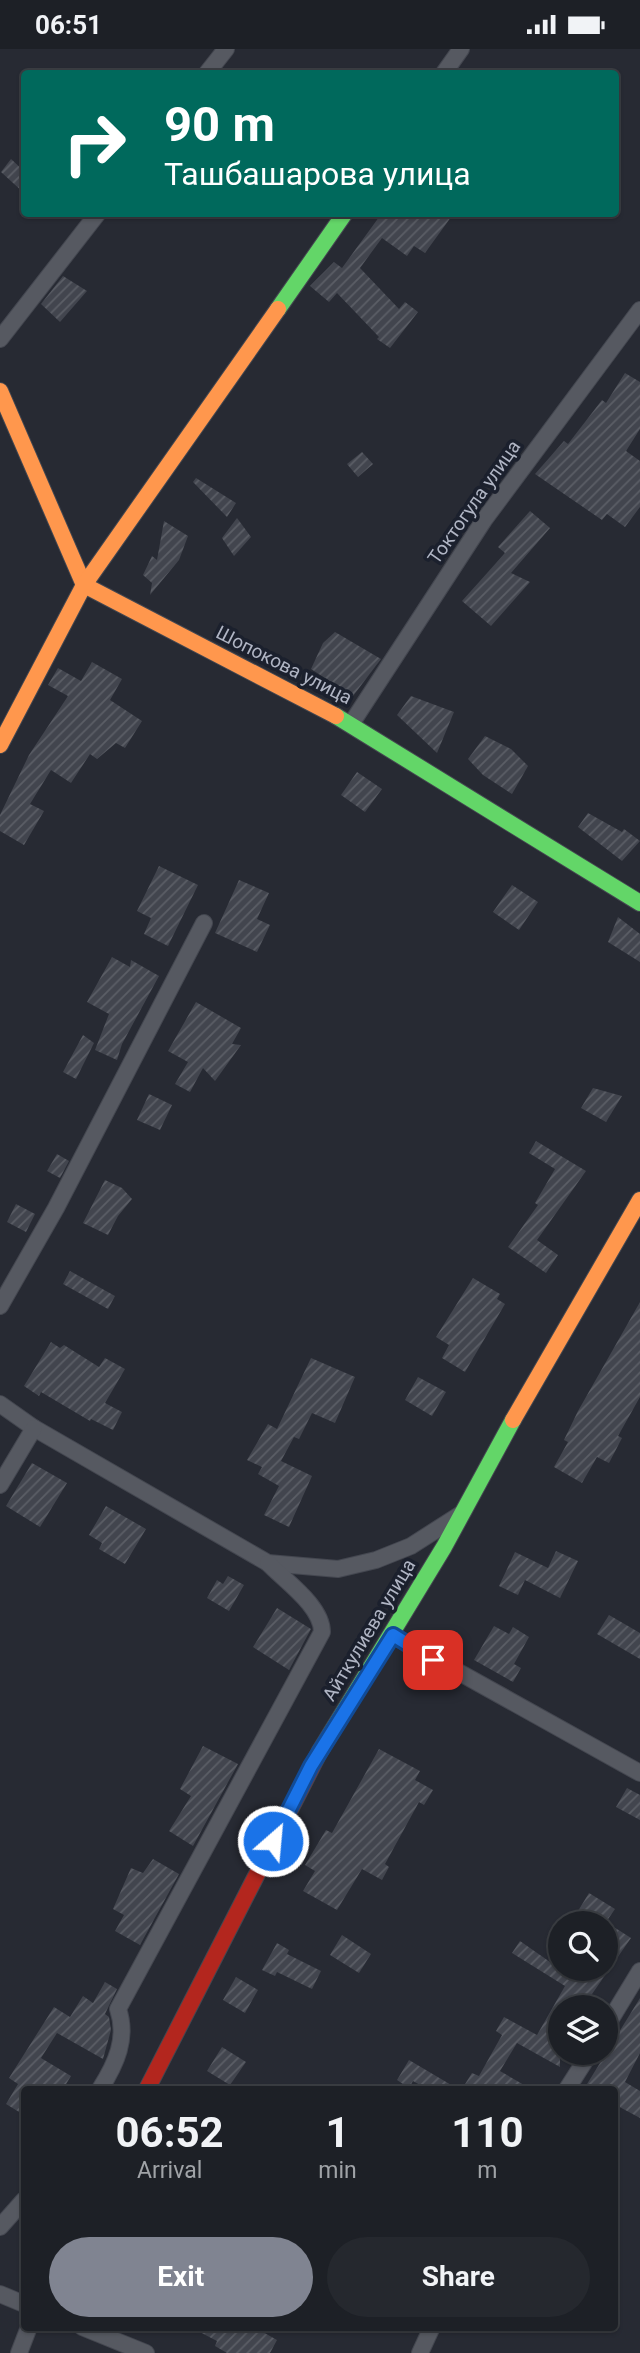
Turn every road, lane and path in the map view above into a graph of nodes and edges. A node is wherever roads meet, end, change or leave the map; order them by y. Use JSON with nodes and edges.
{"nodes":[{"id":1,"x":226,"y":49,"type":"edge"},
{"id":2,"x":461,"y":49,"type":"edge"},
{"id":3,"x":209,"y":70,"type":"edge"},
{"id":4,"x":446,"y":70,"type":"edge"},
{"id":5,"x":95,"y":217,"type":"edge"},
{"id":6,"x":342,"y":217,"type":"edge"},
{"id":7,"x":640,"y":310,"type":"edge"},
{"id":8,"x":0,"y":339,"type":"edge"},
{"id":9,"x":0,"y":391,"type":"edge"},
{"id":10,"x":84,"y":585,"type":"junction"},
{"id":11,"x":351,"y":724,"type":"junction"},
{"id":12,"x":0,"y":745,"type":"edge"},
{"id":13,"x":640,"y":903,"type":"edge"},
{"id":14,"x":204,"y":923,"type":"dead end"},
{"id":15,"x":640,"y":1200,"type":"edge"},
{"id":16,"x":0,"y":1306,"type":"edge"},
{"id":17,"x":0,"y":1404,"type":"edge"},
{"id":18,"x":34,"y":1428,"type":"junction"},
{"id":19,"x":0,"y":1485,"type":"edge"},
{"id":20,"x":463,"y":1513,"type":"junction"},
{"id":21,"x":268,"y":1563,"type":"junction"},
{"id":22,"x":393,"y":1635,"type":"junction"},
{"id":23,"x":640,"y":1773,"type":"edge"},
{"id":24,"x":640,"y":1971,"type":"edge"},
{"id":25,"x":618,"y":2007,"type":"edge"},
{"id":26,"x":582,"y":2065,"type":"edge"},
{"id":27,"x":102,"y":2086,"type":"edge"},
{"id":28,"x":150,"y":2086,"type":"edge"},
{"id":29,"x":569,"y":2086,"type":"edge"},
{"id":30,"x":21,"y":2203,"type":"edge"},
{"id":31,"x":0,"y":2227,"type":"edge"},
{"id":32,"x":0,"y":2294,"type":"edge"},
{"id":33,"x":21,"y":2303,"type":"edge"},
{"id":34,"x":27,"y":2331,"type":"edge"},
{"id":35,"x":92,"y":2331,"type":"edge"},
{"id":36,"x":430,"y":2331,"type":"edge"},
{"id":37,"x":19,"y":2353,"type":"edge"},
{"id":38,"x":146,"y":2353,"type":"edge"},
{"id":39,"x":420,"y":2353,"type":"edge"}],
"edges":[{"from":1,"to":3,"type":"street"},
{"from":2,"to":4,"type":"street"},
{"from":5,"to":8,"type":"street"},
{"from":6,"to":10,"type":"street"},
{"from":7,"to":11,"type":"street","name":"Токтогула улица"},
{"from":9,"to":10,"type":"street"},
{"from":10,"to":11,"type":"street","name":"Шопокова улица"},
{"from":10,"to":12,"type":"street"},
{"from":11,"to":13,"type":"street","name":"Шопокова улица"},
{"from":14,"to":16,"type":"street"},
{"from":15,"to":20,"type":"street","name":"Айткулиева улица"},
{"from":17,"to":18,"type":"street"},
{"from":18,"to":19,"type":"street"},
{"from":18,"to":21,"type":"street"},
{"from":20,"to":21,"type":"street"},
{"from":20,"to":22,"type":"street","name":"Айткулиева улица"},
{"from":21,"to":27,"type":"street"},
{"from":22,"to":23,"type":"street"},
{"from":22,"to":28,"type":"street","name":"Айткулиева улица"},
{"from":24,"to":25,"type":"street"},
{"from":26,"to":29,"type":"street"},
{"from":30,"to":31,"type":"street"},
{"from":32,"to":33,"type":"street"},
{"from":34,"to":37,"type":"street"},
{"from":35,"to":38,"type":"street"},
{"from":36,"to":39,"type":"street"}]}
